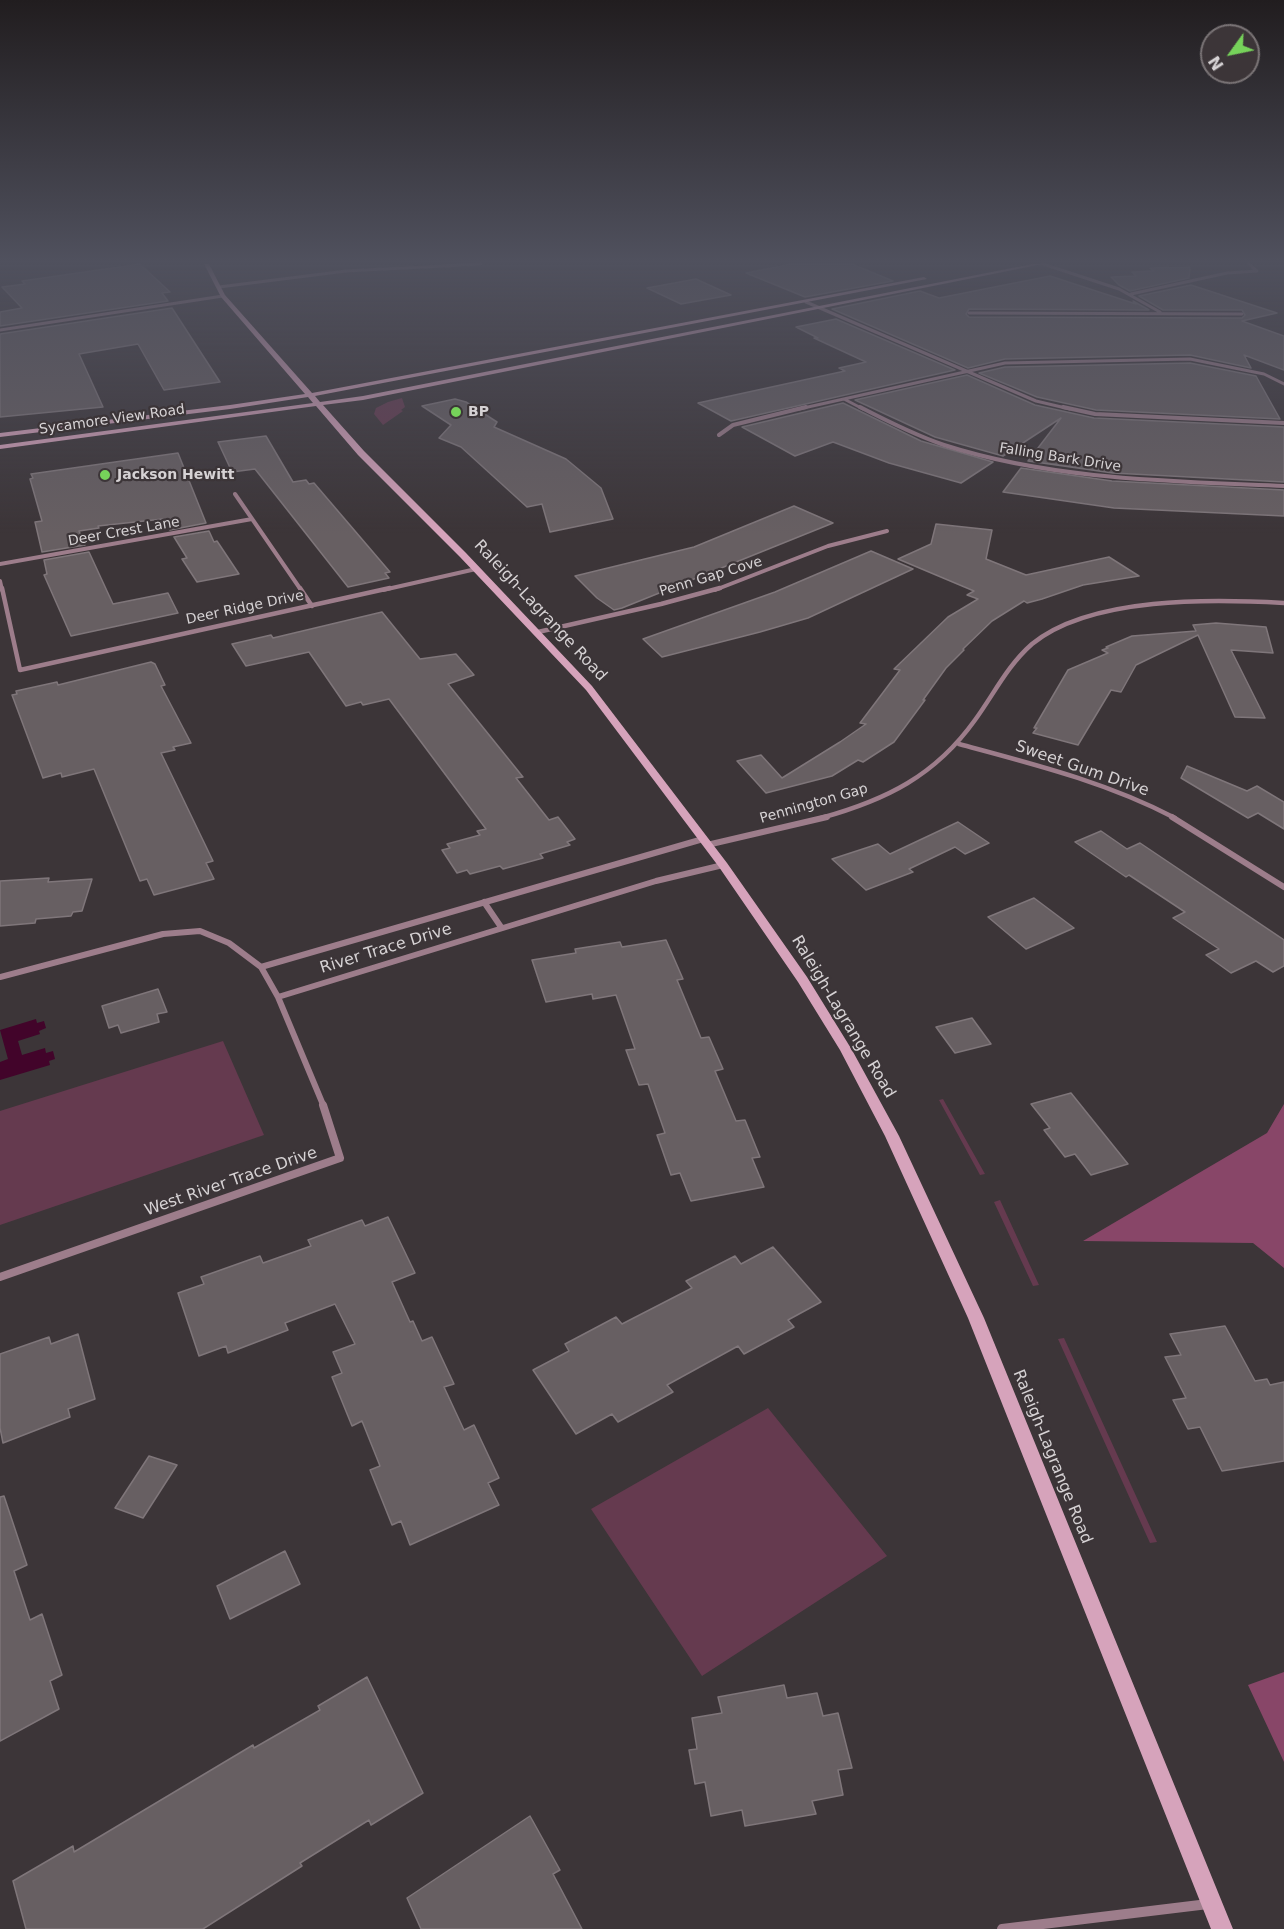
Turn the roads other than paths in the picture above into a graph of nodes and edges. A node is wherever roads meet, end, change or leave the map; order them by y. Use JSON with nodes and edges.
{"nodes":[{"id":1,"x":275,"y":354,"type":"edge"},
{"id":2,"x":530,"y":354,"type":"edge"},
{"id":3,"x":587,"y":354,"type":"edge"},
{"id":4,"x":929,"y":354,"type":"edge"},
{"id":5,"x":966,"y":370,"type":"junction"},
{"id":6,"x":1284,"y":384,"type":"edge"},
{"id":7,"x":312,"y":395,"type":"junction"},
{"id":8,"x":844,"y":399,"type":"junction"},
{"id":9,"x":320,"y":404,"type":"junction"},
{"id":10,"x":174,"y":413,"type":"junction"},
{"id":11,"x":178,"y":423,"type":"junction"},
{"id":12,"x":1284,"y":423,"type":"edge"},
{"id":13,"x":54,"y":428,"type":"junction"},
{"id":14,"x":0,"y":435,"type":"edge"},
{"id":15,"x":719,"y":435,"type":"dead end"},
{"id":16,"x":57,"y":440,"type":"junction"},
{"id":17,"x":0,"y":447,"type":"edge"},
{"id":18,"x":1284,"y":486,"type":"edge"},
{"id":19,"x":235,"y":494,"type":"dead end"},
{"id":20,"x":252,"y":519,"type":"junction"},
{"id":21,"x":888,"y":531,"type":"dead end"},
{"id":22,"x":0,"y":564,"type":"edge"},
{"id":23,"x":476,"y":569,"type":"junction"},
{"id":24,"x":0,"y":581,"type":"edge"},
{"id":25,"x":1284,"y":603,"type":"edge"},
{"id":26,"x":312,"y":606,"type":"junction"},
{"id":27,"x":538,"y":632,"type":"junction"},
{"id":28,"x":959,"y":744,"type":"junction"},
{"id":29,"x":705,"y":842,"type":"junction"},
{"id":30,"x":723,"y":865,"type":"junction"},
{"id":31,"x":1284,"y":887,"type":"edge"},
{"id":32,"x":484,"y":902,"type":"junction"},
{"id":33,"x":501,"y":927,"type":"junction"},
{"id":34,"x":261,"y":967,"type":"junction"},
{"id":35,"x":0,"y":977,"type":"edge"},
{"id":36,"x":278,"y":997,"type":"junction"},
{"id":37,"x":0,"y":1277,"type":"edge"},
{"id":38,"x":1212,"y":1903,"type":"junction"},
{"id":39,"x":1002,"y":1929,"type":"edge"},
{"id":40,"x":1222,"y":1929,"type":"edge"}],
"edges":[{"from":1,"to":7,"type":"main road","name":"Raleigh-Lagrange Road"},
{"from":2,"to":7,"type":"main road","name":"Sycamore View Road"},
{"from":3,"to":9,"type":"main road","name":"Sycamore View Road"},
{"from":4,"to":5,"type":"street"},
{"from":5,"to":6,"type":"street"},
{"from":5,"to":8,"type":"street"},
{"from":5,"to":12,"type":"street"},
{"from":7,"to":9,"type":"main road","name":"Raleigh-Lagrange Road"},
{"from":7,"to":10,"type":"main road","name":"Sycamore View Road"},
{"from":8,"to":15,"type":"street"},
{"from":8,"to":18,"type":"street","name":"Falling Bark Drive"},
{"from":9,"to":11,"type":"main road","name":"Sycamore View Road"},
{"from":9,"to":23,"type":"main road","name":"Raleigh-Lagrange Road"},
{"from":10,"to":11,"type":"main road"},
{"from":10,"to":13,"type":"main road","name":"Sycamore View Road"},
{"from":11,"to":16,"type":"main road","name":"Sycamore View Road"},
{"from":13,"to":14,"type":"main road","name":"Sycamore View Road"},
{"from":13,"to":16,"type":"main road"},
{"from":16,"to":17,"type":"main road","name":"Sycamore View Road"},
{"from":19,"to":20,"type":"street"},
{"from":20,"to":22,"type":"street","name":"Deer Crest Lane"},
{"from":20,"to":26,"type":"street"},
{"from":21,"to":27,"type":"street","name":"Penn Gap Cove"},
{"from":23,"to":26,"type":"street","name":"Deer Ridge Drive"},
{"from":23,"to":27,"type":"main road","name":"Raleigh-Lagrange Road"},
{"from":24,"to":26,"type":"street","name":"Deer Ridge Drive"},
{"from":25,"to":28,"type":"street","name":"Pennington Gap"},
{"from":27,"to":29,"type":"main road","name":"Raleigh-Lagrange Road"},
{"from":28,"to":29,"type":"street","name":"Pennington Gap"},
{"from":28,"to":31,"type":"street","name":"Sweet Gum Drive"},
{"from":29,"to":30,"type":"main road","name":"Raleigh-Lagrange Road"},
{"from":29,"to":32,"type":"street","name":"River Trace Drive"},
{"from":30,"to":33,"type":"street","name":"River Trace Drive"},
{"from":30,"to":38,"type":"main road","name":"Raleigh-Lagrange Road"},
{"from":32,"to":33,"type":"street"},
{"from":32,"to":34,"type":"street","name":"River Trace Drive"},
{"from":33,"to":36,"type":"street","name":"River Trace Drive"},
{"from":34,"to":35,"type":"street"},
{"from":34,"to":36,"type":"street"},
{"from":36,"to":37,"type":"street","name":"West River Trace Drive"},
{"from":38,"to":39,"type":"street"},
{"from":38,"to":40,"type":"main road","name":"Raleigh-Lagrange Road"}]}
